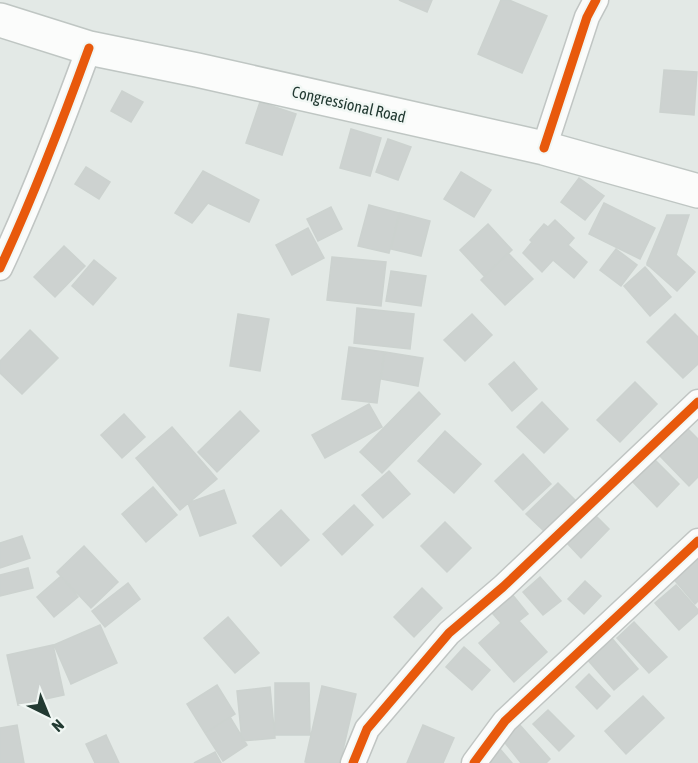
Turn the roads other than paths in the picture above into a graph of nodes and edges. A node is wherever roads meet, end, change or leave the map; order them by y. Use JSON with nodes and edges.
{"nodes":[{"id":1,"x":596,"y":0,"type":"edge"},
{"id":2,"x":0,"y":20,"type":"edge"},
{"id":3,"x":89,"y":48,"type":"junction"},
{"id":4,"x":544,"y":148,"type":"junction"},
{"id":5,"x":698,"y":191,"type":"edge"},
{"id":6,"x":0,"y":268,"type":"edge"},
{"id":7,"x":698,"y":402,"type":"edge"},
{"id":8,"x":698,"y":541,"type":"edge"},
{"id":9,"x":353,"y":763,"type":"edge"},
{"id":10,"x":474,"y":763,"type":"edge"}],
"edges":[{"from":1,"to":4,"type":"street"},
{"from":2,"to":3,"type":"main road","name":"Congressional Road"},
{"from":3,"to":4,"type":"main road","name":"Congressional Road"},
{"from":3,"to":6,"type":"street"},
{"from":4,"to":5,"type":"main road","name":"Congressional Road"},
{"from":7,"to":9,"type":"street"},
{"from":8,"to":10,"type":"street"}]}
